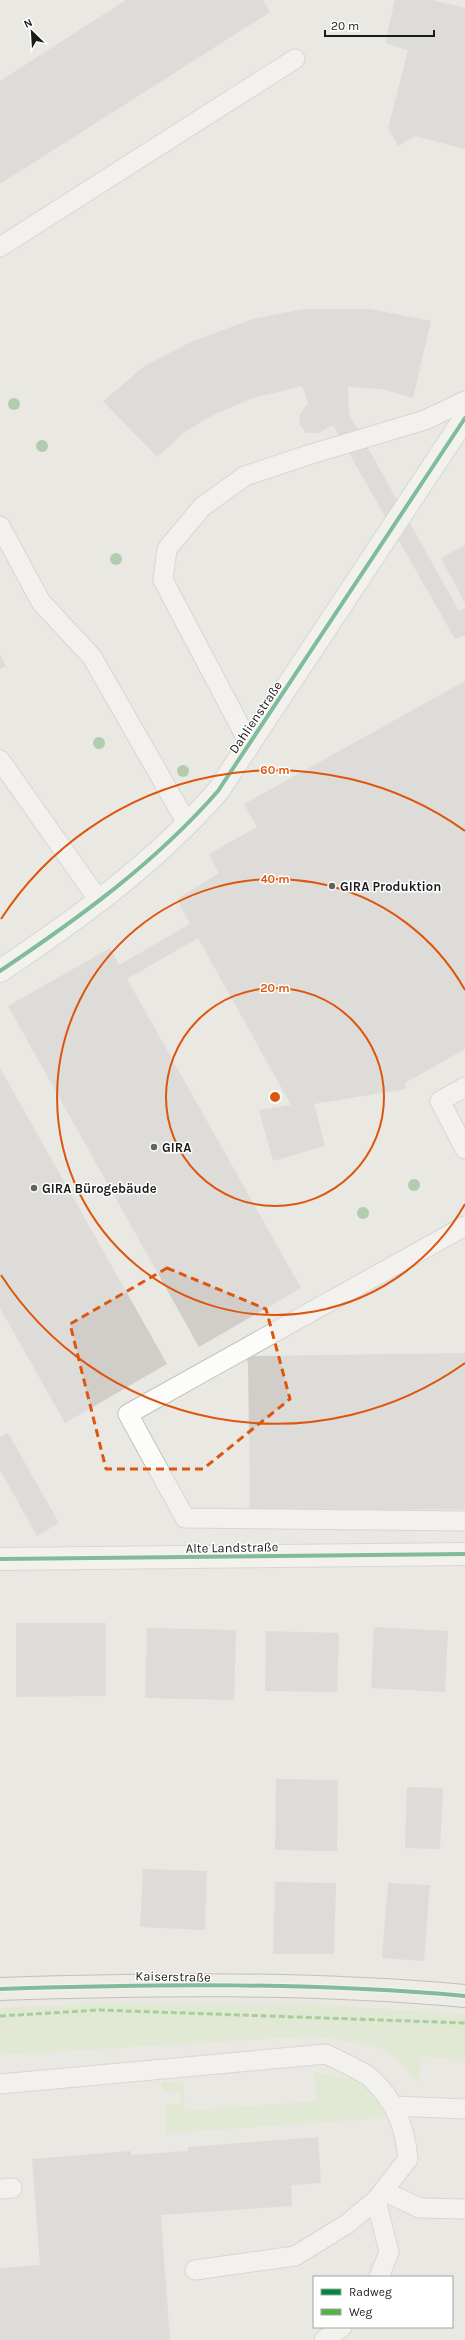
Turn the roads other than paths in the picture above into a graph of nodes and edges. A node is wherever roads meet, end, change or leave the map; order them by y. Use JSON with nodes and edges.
{"nodes":[{"id":1,"x":295,"y":59,"type":"dead end"},
{"id":2,"x":0,"y":247,"type":"edge"},
{"id":3,"x":465,"y":401,"type":"edge"},
{"id":4,"x":465,"y":418,"type":"edge"},
{"id":5,"x":0,"y":526,"type":"edge"},
{"id":6,"x":249,"y":743,"type":"junction"},
{"id":7,"x":0,"y":760,"type":"edge"},
{"id":8,"x":188,"y":825,"type":"junction"},
{"id":9,"x":95,"y":905,"type":"junction"},
{"id":10,"x":0,"y":971,"type":"edge"},
{"id":11,"x":465,"y":1087,"type":"edge"},
{"id":12,"x":465,"y":1149,"type":"edge"},
{"id":13,"x":465,"y":1226,"type":"edge"},
{"id":14,"x":465,"y":1521,"type":"edge"},
{"id":15,"x":465,"y":1554,"type":"edge"},
{"id":16,"x":0,"y":1559,"type":"edge"},
{"id":17,"x":0,"y":1989,"type":"edge"},
{"id":18,"x":465,"y":1996,"type":"edge"},
{"id":19,"x":0,"y":2084,"type":"edge"},
{"id":20,"x":394,"y":2106,"type":"junction"},
{"id":21,"x":465,"y":2109,"type":"edge"},
{"id":22,"x":380,"y":2195,"type":"junction"},
{"id":23,"x":465,"y":2209,"type":"edge"},
{"id":24,"x":195,"y":2270,"type":"dead end"},
{"id":25,"x":379,"y":2276,"type":"edge"},
{"id":26,"x":341,"y":2328,"type":"edge"},
{"id":27,"x":324,"y":2340,"type":"edge"}],
"edges":[{"from":1,"to":2,"type":"lane"},
{"from":3,"to":6,"type":"lane"},
{"from":4,"to":6,"type":"street","name":"Dahlienstraße"},
{"from":5,"to":8,"type":"lane"},
{"from":6,"to":8,"type":"street","name":"Dahlienstraße"},
{"from":7,"to":9,"type":"lane"},
{"from":8,"to":9,"type":"street","name":"Dahlienstraße"},
{"from":9,"to":10,"type":"street","name":"Dahlienstraße"},
{"from":11,"to":12,"type":"lane"},
{"from":13,"to":14,"type":"lane"},
{"from":15,"to":16,"type":"street","name":"Alte Landstraße"},
{"from":17,"to":18,"type":"main road","name":"Kaiserstraße"},
{"from":19,"to":20,"type":"lane"},
{"from":20,"to":21,"type":"lane"},
{"from":20,"to":22,"type":"lane"},
{"from":22,"to":23,"type":"lane"},
{"from":22,"to":24,"type":"lane"},
{"from":22,"to":25,"type":"lane"},
{"from":26,"to":27,"type":"lane"}]}
